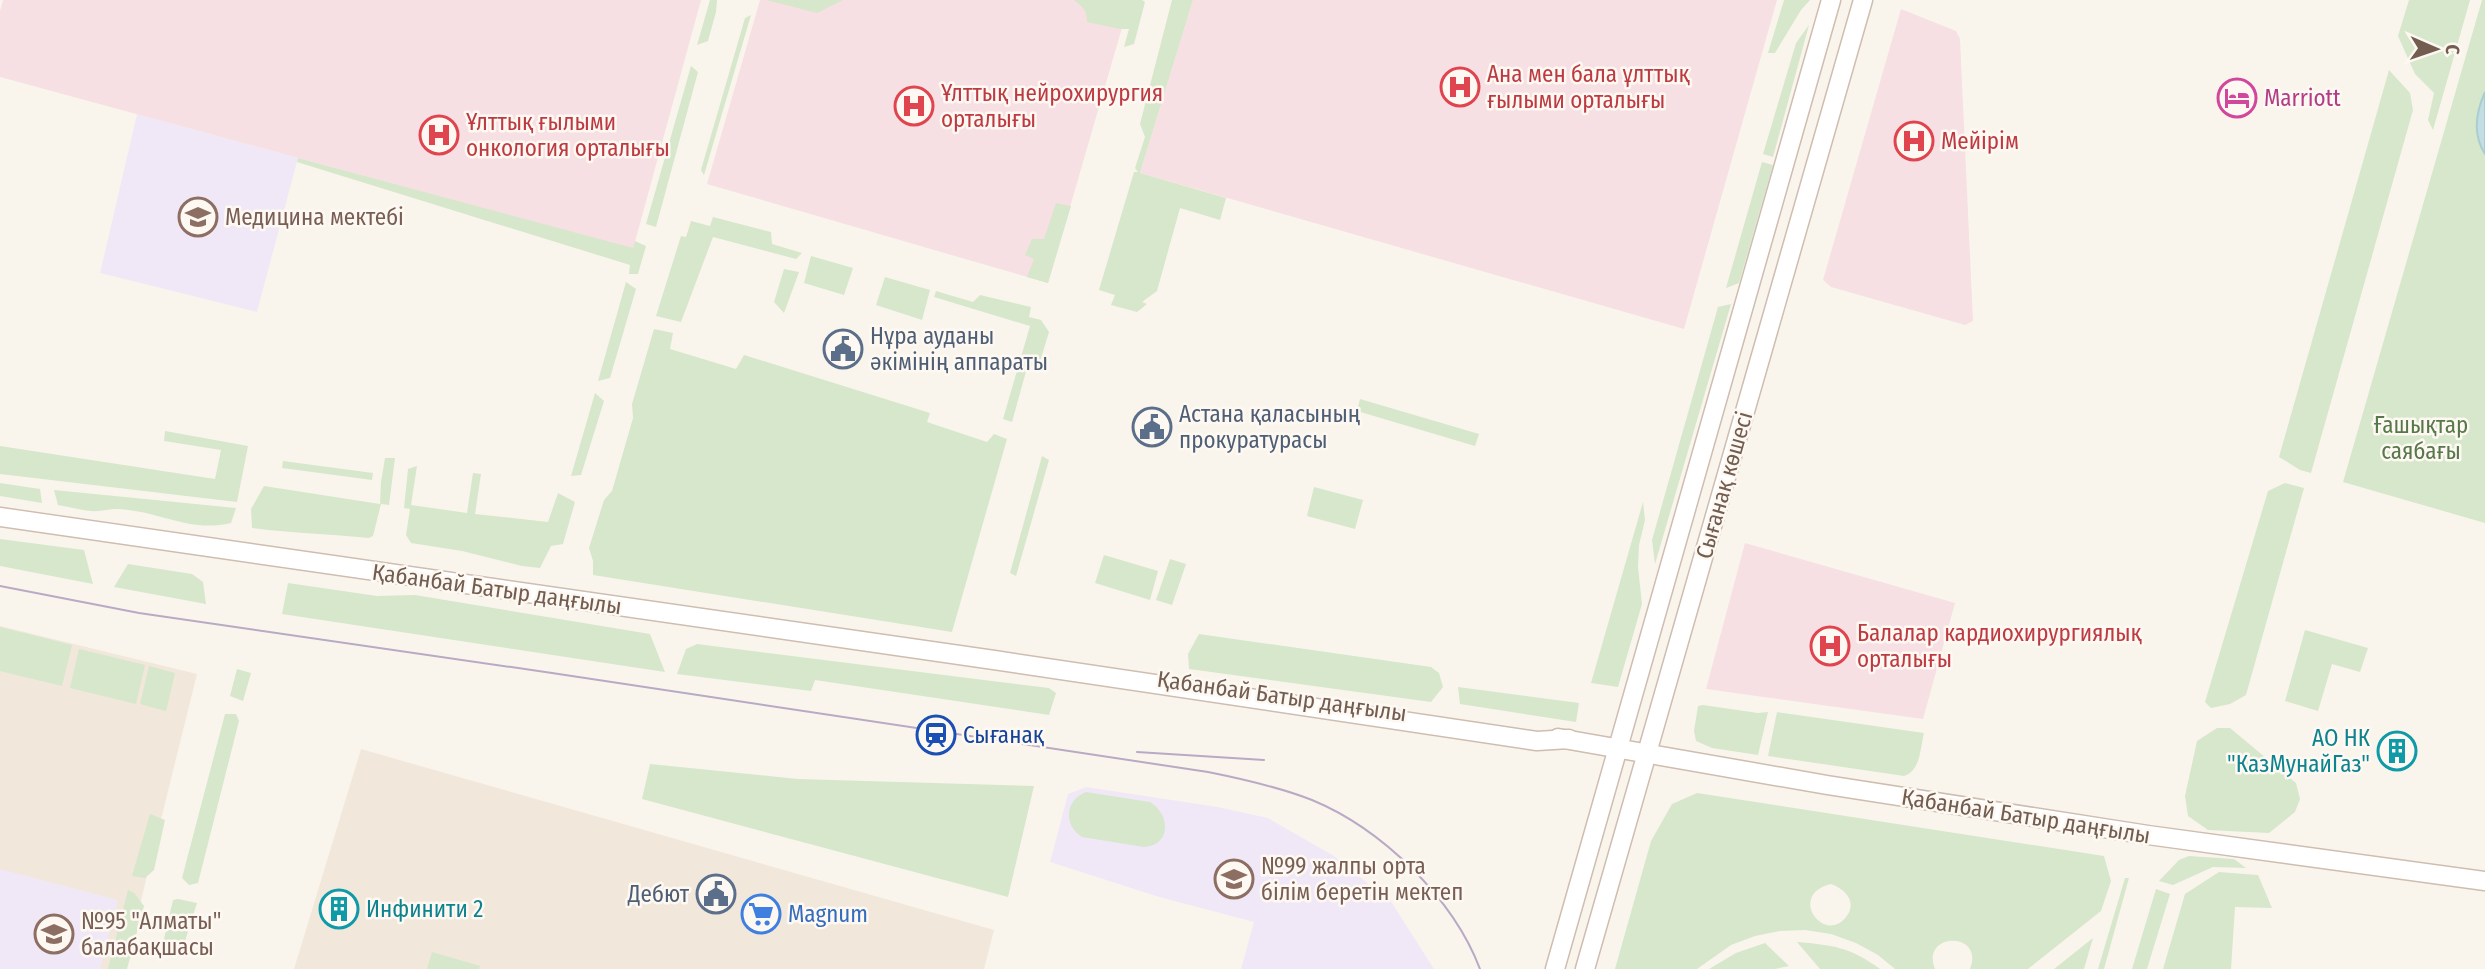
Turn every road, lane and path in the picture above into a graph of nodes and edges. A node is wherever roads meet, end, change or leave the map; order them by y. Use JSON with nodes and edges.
{"nodes":[{"id":1,"x":1831,"y":0,"type":"edge"},
{"id":2,"x":1863,"y":0,"type":"edge"},
{"id":3,"x":1794,"y":123,"type":"junction"},
{"id":4,"x":1823,"y":133,"type":"junction"},
{"id":5,"x":1772,"y":204,"type":"junction"},
{"id":6,"x":1801,"y":213,"type":"junction"},
{"id":7,"x":0,"y":504,"type":"edge"},
{"id":8,"x":0,"y":517,"type":"edge"},
{"id":9,"x":73,"y":528,"type":"junction"},
{"id":10,"x":1618,"y":748,"type":"junction"},
{"id":11,"x":1647,"y":753,"type":"junction"},
{"id":12,"x":2485,"y":881,"type":"edge"},
{"id":13,"x":1555,"y":969,"type":"edge"},
{"id":14,"x":1585,"y":969,"type":"edge"}],
"edges":[{"from":1,"to":3,"type":"main road","name":"Сығанақ көшесі"},
{"from":2,"to":4,"type":"main road","name":"Сығанақ көшесі"},
{"from":3,"to":4,"type":"main road"},
{"from":3,"to":5,"type":"main road","name":"Сығанақ көшесі"},
{"from":4,"to":6,"type":"main road","name":"Сығанақ көшесі"},
{"from":5,"to":6,"type":"main road"},
{"from":5,"to":10,"type":"main road","name":"Сығанақ көшесі"},
{"from":6,"to":11,"type":"main road","name":"Сығанақ көшесі"},
{"from":7,"to":9,"type":"main road"},
{"from":8,"to":9,"type":"main road","name":"Қабанбай Батыр даңғылы"},
{"from":9,"to":10,"type":"main road","name":"Қабанбай Батыр даңғылы"},
{"from":10,"to":11,"type":"main road","name":"Қабанбай Батыр даңғылы"},
{"from":10,"to":13,"type":"main road","name":"Сығанақ көшесі"},
{"from":11,"to":12,"type":"main road","name":"Қабанбай Батыр даңғылы"},
{"from":11,"to":14,"type":"main road","name":"Сығанақ көшесі"}]}
